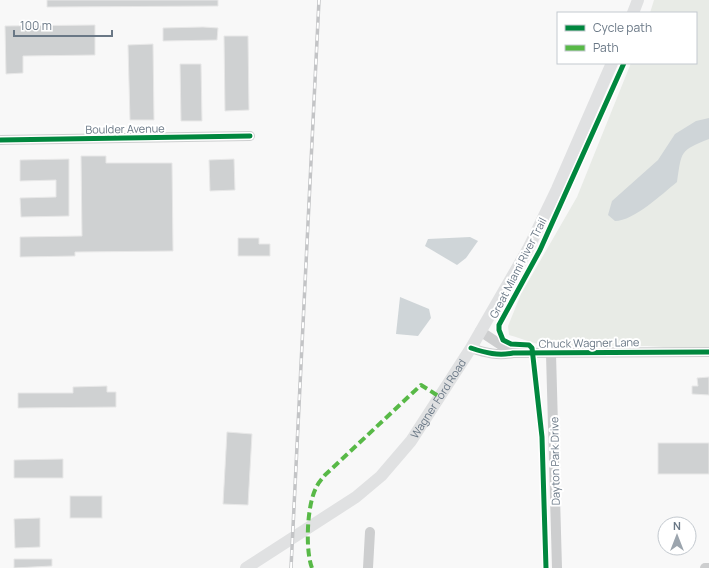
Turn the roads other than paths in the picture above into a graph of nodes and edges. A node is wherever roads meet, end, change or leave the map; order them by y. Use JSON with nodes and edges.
{"nodes":[{"id":1,"x":638,"y":0,"type":"edge"},
{"id":2,"x":633,"y":12,"type":"edge"},
{"id":3,"x":612,"y":64,"type":"edge"},
{"id":4,"x":250,"y":136,"type":"dead end"},
{"id":5,"x":0,"y":140,"type":"edge"},
{"id":6,"x":480,"y":331,"type":"junction"},
{"id":7,"x":471,"y":348,"type":"junction"},
{"id":8,"x":709,"y":352,"type":"edge"},
{"id":9,"x":513,"y":353,"type":"junction"},
{"id":10,"x":551,"y":354,"type":"junction"},
{"id":11,"x":370,"y":532,"type":"dead end"},
{"id":12,"x":246,"y":568,"type":"edge"},
{"id":13,"x":368,"y":568,"type":"edge"},
{"id":14,"x":557,"y":568,"type":"edge"},
{"id":15,"x":705,"y":568,"type":"edge"},
{"id":16,"x":709,"y":568,"type":"edge"}],
"edges":[{"from":1,"to":2,"type":"main road"},
{"from":3,"to":6,"type":"main road","name":"Wagner Ford Road"},
{"from":4,"to":5,"type":"street","name":"Boulder Avenue"},
{"from":6,"to":7,"type":"main road","name":"Wagner Ford Road"},
{"from":6,"to":9,"type":"street"},
{"from":7,"to":9,"type":"street","name":"Chuck Wagner Lane"},
{"from":7,"to":12,"type":"main road","name":"Wagner Ford Road"},
{"from":8,"to":10,"type":"street","name":"Chuck Wagner Lane"},
{"from":9,"to":10,"type":"street","name":"Chuck Wagner Lane"},
{"from":10,"to":14,"type":"street","name":"Dayton Park Drive"},
{"from":11,"to":13,"type":"street"},
{"from":15,"to":16,"type":"street"}]}
